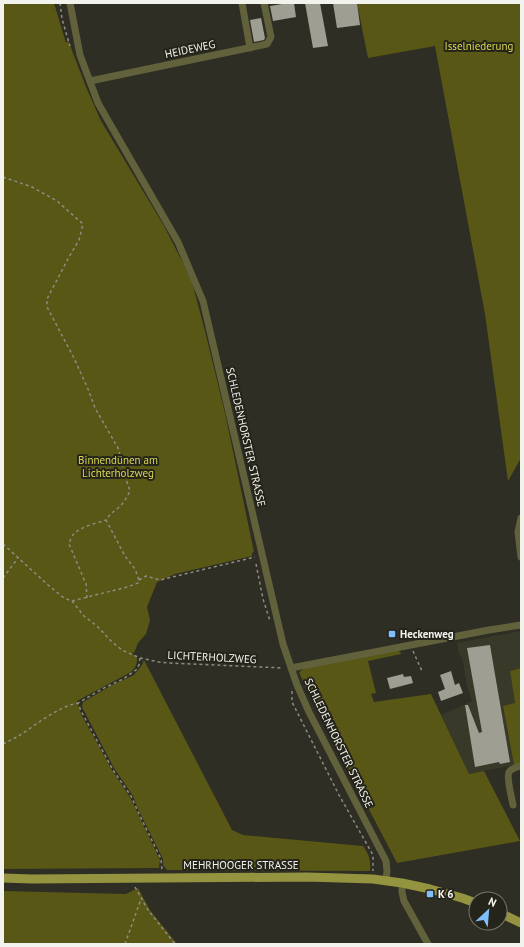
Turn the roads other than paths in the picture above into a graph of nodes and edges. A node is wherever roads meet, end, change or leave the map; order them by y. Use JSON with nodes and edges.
{"nodes":[{"id":1,"x":70,"y":3,"type":"edge"},
{"id":2,"x":242,"y":3,"type":"edge"},
{"id":3,"x":264,"y":3,"type":"edge"},
{"id":4,"x":250,"y":48,"type":"junction"},
{"id":5,"x":90,"y":81,"type":"junction"},
{"id":6,"x":521,"y":518,"type":"edge"},
{"id":7,"x":521,"y":557,"type":"edge"},
{"id":8,"x":521,"y":625,"type":"edge"},
{"id":9,"x":291,"y":668,"type":"junction"},
{"id":10,"x":521,"y":766,"type":"edge"},
{"id":11,"x":513,"y":805,"type":"dead end"},
{"id":12,"x":3,"y":878,"type":"edge"},
{"id":13,"x":386,"y":881,"type":"junction"},
{"id":14,"x":402,"y":883,"type":"junction"},
{"id":15,"x":468,"y":900,"type":"edge"},
{"id":16,"x":508,"y":917,"type":"edge"},
{"id":17,"x":521,"y":923,"type":"edge"},
{"id":18,"x":428,"y":944,"type":"edge"}],
"edges":[{"from":1,"to":5,"type":"street","name":"SCHLEDENHORSTER STRASSE"},
{"from":2,"to":4,"type":"street"},
{"from":3,"to":4,"type":"street","name":"HEIDEWEG"},
{"from":4,"to":5,"type":"street","name":"HEIDEWEG"},
{"from":5,"to":9,"type":"street","name":"SCHLEDENHORSTER STRASSE"},
{"from":6,"to":7,"type":"street"},
{"from":8,"to":9,"type":"street"},
{"from":9,"to":13,"type":"street","name":"SCHLEDENHORSTER STRASSE"},
{"from":10,"to":11,"type":"street"},
{"from":12,"to":13,"type":"main road","name":"MEHRHOOGER STRASSE"},
{"from":13,"to":14,"type":"main road","name":"MEHRHOOGER STRASSE"},
{"from":14,"to":15,"type":"main road","name":"MEHRHOOGER STRASSE"},
{"from":14,"to":18,"type":"street"},
{"from":16,"to":17,"type":"main road"}]}
